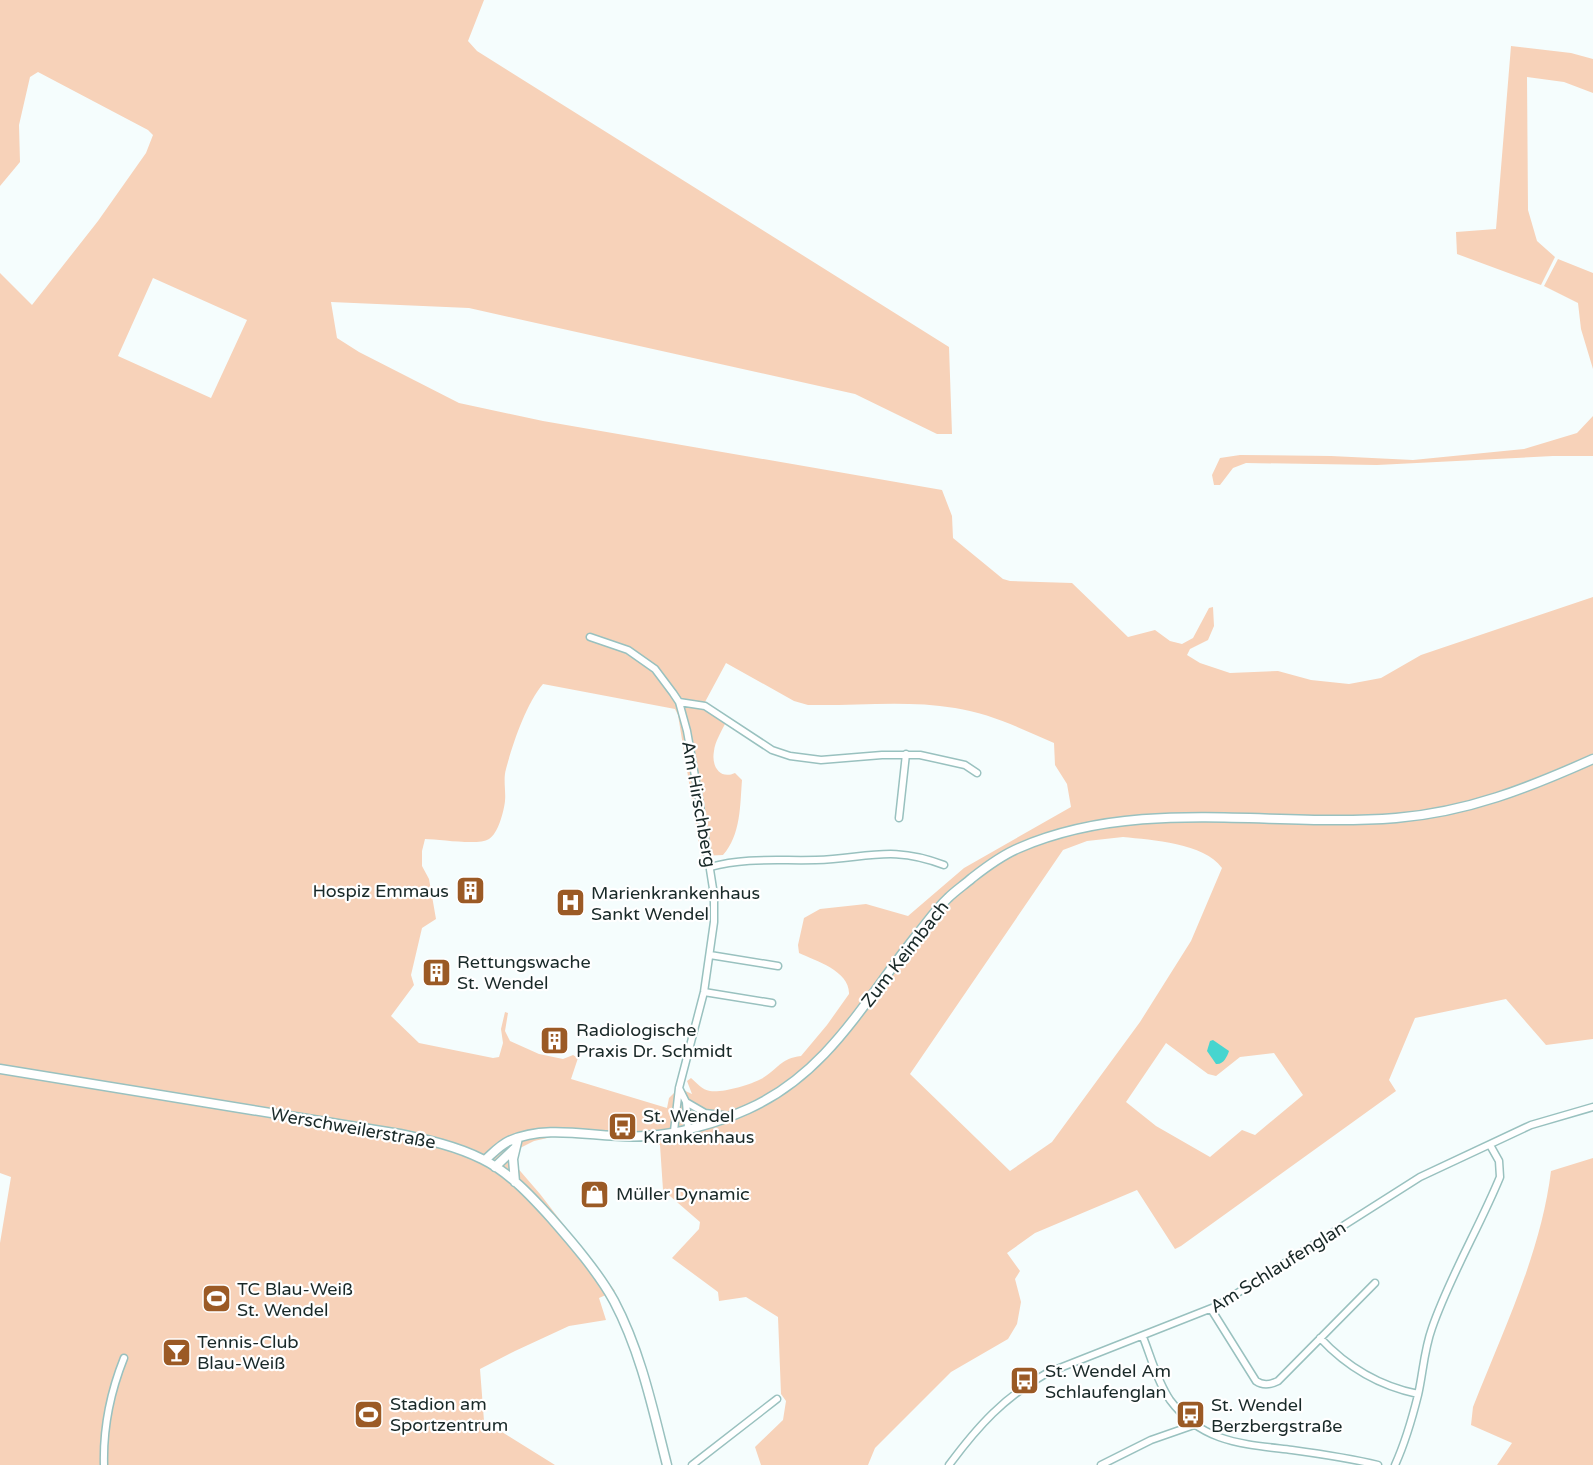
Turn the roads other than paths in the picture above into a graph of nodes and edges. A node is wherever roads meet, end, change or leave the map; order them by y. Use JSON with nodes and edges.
{"nodes":[{"id":1,"x":590,"y":637,"type":"dead end"},
{"id":2,"x":679,"y":702,"type":"junction"},
{"id":3,"x":906,"y":754,"type":"junction"},
{"id":4,"x":1593,"y":759,"type":"edge"},
{"id":5,"x":977,"y":773,"type":"dead end"},
{"id":6,"x":899,"y":818,"type":"dead end"},
{"id":7,"x":862,"y":854,"type":"junction"},
{"id":8,"x":862,"y":862,"type":"dead end"},
{"id":9,"x":944,"y":865,"type":"dead end"},
{"id":10,"x":710,"y":867,"type":"junction"},
{"id":11,"x":710,"y":955,"type":"junction"},
{"id":12,"x":778,"y":966,"type":"dead end"},
{"id":13,"x":704,"y":992,"type":"junction"},
{"id":14,"x":772,"y":1003,"type":"dead end"},
{"id":15,"x":0,"y":1069,"type":"edge"},
{"id":16,"x":679,"y":1088,"type":"junction"},
{"id":17,"x":686,"y":1102,"type":"junction"},
{"id":18,"x":1593,"y":1107,"type":"edge"},
{"id":19,"x":730,"y":1116,"type":"junction"},
{"id":20,"x":688,"y":1128,"type":"junction"},
{"id":21,"x":674,"y":1131,"type":"junction"},
{"id":22,"x":518,"y":1138,"type":"junction"},
{"id":23,"x":1490,"y":1145,"type":"junction"},
{"id":24,"x":514,"y":1149,"type":"junction"},
{"id":25,"x":484,"y":1160,"type":"junction"},
{"id":26,"x":495,"y":1167,"type":"junction"},
{"id":27,"x":515,"y":1182,"type":"junction"},
{"id":28,"x":1375,"y":1283,"type":"dead end"},
{"id":29,"x":1211,"y":1309,"type":"junction"},
{"id":30,"x":1143,"y":1337,"type":"junction"},
{"id":31,"x":1320,"y":1338,"type":"junction"},
{"id":32,"x":124,"y":1358,"type":"dead end"},
{"id":33,"x":1418,"y":1394,"type":"junction"},
{"id":34,"x":777,"y":1399,"type":"dead end"},
{"id":35,"x":1194,"y":1425,"type":"junction"},
{"id":36,"x":104,"y":1465,"type":"edge"},
{"id":37,"x":668,"y":1465,"type":"edge"},
{"id":38,"x":692,"y":1465,"type":"edge"},
{"id":39,"x":949,"y":1465,"type":"edge"},
{"id":40,"x":1101,"y":1465,"type":"edge"},
{"id":41,"x":1378,"y":1465,"type":"edge"},
{"id":42,"x":1395,"y":1465,"type":"edge"}],
"edges":[{"from":1,"to":2,"type":"street","name":"Am Hirschberg"},
{"from":2,"to":3,"type":"street"},
{"from":2,"to":10,"type":"street","name":"Am Hirschberg"},
{"from":3,"to":5,"type":"street"},
{"from":3,"to":6,"type":"street"},
{"from":4,"to":19,"type":"street","name":"Zum Keimbach"},
{"from":7,"to":8,"type":"street"},
{"from":7,"to":9,"type":"street"},
{"from":7,"to":10,"type":"street"},
{"from":10,"to":11,"type":"street","name":"Am Hirschberg"},
{"from":11,"to":12,"type":"street"},
{"from":11,"to":13,"type":"street","name":"Am Hirschberg"},
{"from":13,"to":14,"type":"street"},
{"from":13,"to":16,"type":"street","name":"Am Hirschberg"},
{"from":15,"to":25,"type":"street","name":"Werschweilerstraße"},
{"from":16,"to":17,"type":"street"},
{"from":16,"to":21,"type":"street","name":"Am Hirschberg"},
{"from":17,"to":19,"type":"street"},
{"from":17,"to":20,"type":"street"},
{"from":18,"to":23,"type":"street","name":"Am Schlaufenglan"},
{"from":19,"to":20,"type":"street","name":"Zum Keimbach"},
{"from":20,"to":21,"type":"street","name":"Zum Keimbach"},
{"from":21,"to":22,"type":"street","name":"Zum Keimbach"},
{"from":22,"to":24,"type":"street"},
{"from":22,"to":25,"type":"street","name":"Zum Keimbach"},
{"from":23,"to":29,"type":"street","name":"Am Schlaufenglan"},
{"from":23,"to":33,"type":"street"},
{"from":24,"to":26,"type":"street"},
{"from":24,"to":27,"type":"street"},
{"from":25,"to":26,"type":"street","name":"Werschweilerstraße"},
{"from":26,"to":27,"type":"street","name":"Werschweilerstraße"},
{"from":27,"to":37,"type":"street","name":"Werschweilerstraße"},
{"from":28,"to":31,"type":"street"},
{"from":29,"to":30,"type":"street","name":"Am Schlaufenglan"},
{"from":29,"to":31,"type":"street"},
{"from":30,"to":35,"type":"street"},
{"from":30,"to":39,"type":"street","name":"Am Schlaufenglan"},
{"from":31,"to":33,"type":"street"},
{"from":32,"to":36,"type":"street"},
{"from":33,"to":42,"type":"street"},
{"from":34,"to":38,"type":"street"},
{"from":35,"to":40,"type":"street"},
{"from":35,"to":41,"type":"street"}]}
